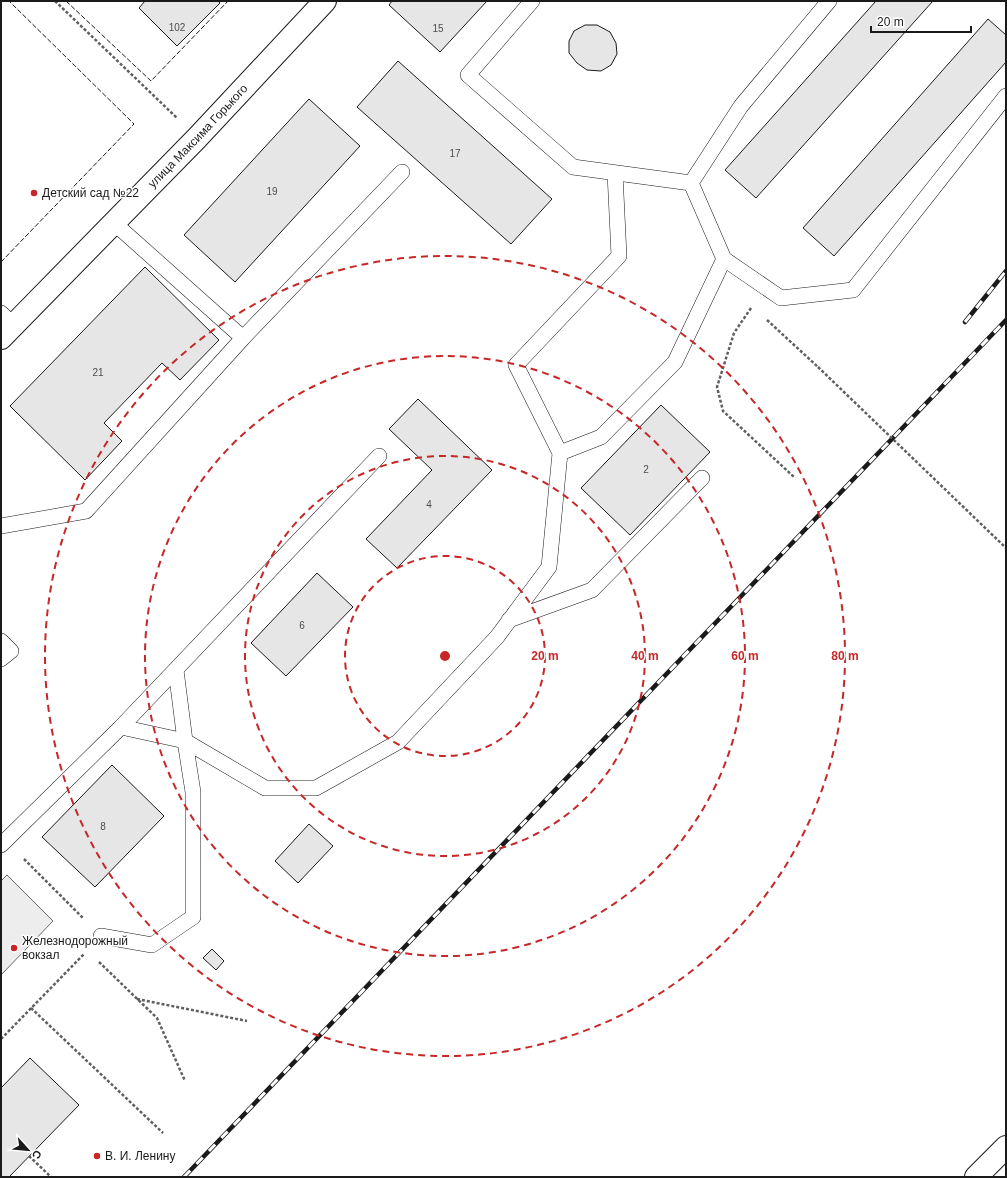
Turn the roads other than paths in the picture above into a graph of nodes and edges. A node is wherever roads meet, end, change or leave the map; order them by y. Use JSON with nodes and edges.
{"nodes":[{"id":1,"x":326,"y":1,"type":"edge"},
{"id":2,"x":532,"y":1,"type":"edge"},
{"id":3,"x":829,"y":1,"type":"edge"},
{"id":4,"x":1006,"y":96,"type":"edge"},
{"id":5,"x":402,"y":172,"type":"dead end"},
{"id":6,"x":614,"y":173,"type":"junction"},
{"id":7,"x":691,"y":183,"type":"junction"},
{"id":8,"x":114,"y":223,"type":"junction"},
{"id":9,"x":724,"y":259,"type":"junction"},
{"id":10,"x":5,"y":326,"type":"edge"},
{"id":11,"x":243,"y":338,"type":"junction"},
{"id":12,"x":560,"y":453,"type":"junction"},
{"id":13,"x":379,"y":456,"type":"dead end"},
{"id":14,"x":702,"y":478,"type":"dead end"},
{"id":15,"x":1,"y":526,"type":"edge"},
{"id":16,"x":509,"y":620,"type":"junction"},
{"id":17,"x":1,"y":641,"type":"edge"},
{"id":18,"x":1,"y":659,"type":"edge"},
{"id":19,"x":176,"y":670,"type":"junction"},
{"id":20,"x":121,"y":727,"type":"junction"},
{"id":21,"x":185,"y":742,"type":"junction"},
{"id":22,"x":3,"y":843,"type":"edge"},
{"id":23,"x":101,"y":936,"type":"road end"},
{"id":24,"x":1006,"y":1147,"type":"edge"},
{"id":25,"x":976,"y":1177,"type":"edge"}],
"edges":[{"from":1,"to":8,"type":"street","name":"улица Максима Горького"},
{"from":2,"to":6,"type":"lane"},
{"from":3,"to":7,"type":"lane"},
{"from":4,"to":9,"type":"lane"},
{"from":5,"to":11,"type":"lane"},
{"from":6,"to":7,"type":"lane"},
{"from":6,"to":12,"type":"lane"},
{"from":7,"to":9,"type":"lane"},
{"from":8,"to":10,"type":"street","name":"улица Максима Горького"},
{"from":8,"to":11,"type":"lane"},
{"from":9,"to":12,"type":"lane"},
{"from":11,"to":15,"type":"lane"},
{"from":12,"to":16,"type":"lane"},
{"from":13,"to":19,"type":"lane"},
{"from":14,"to":16,"type":"lane"},
{"from":16,"to":21,"type":"lane"},
{"from":17,"to":18,"type":"lane"},
{"from":19,"to":20,"type":"lane"},
{"from":19,"to":21,"type":"lane"},
{"from":20,"to":21,"type":"lane"},
{"from":20,"to":22,"type":"lane"},
{"from":21,"to":23,"type":"lane"},
{"from":24,"to":25,"type":"street"}]}
